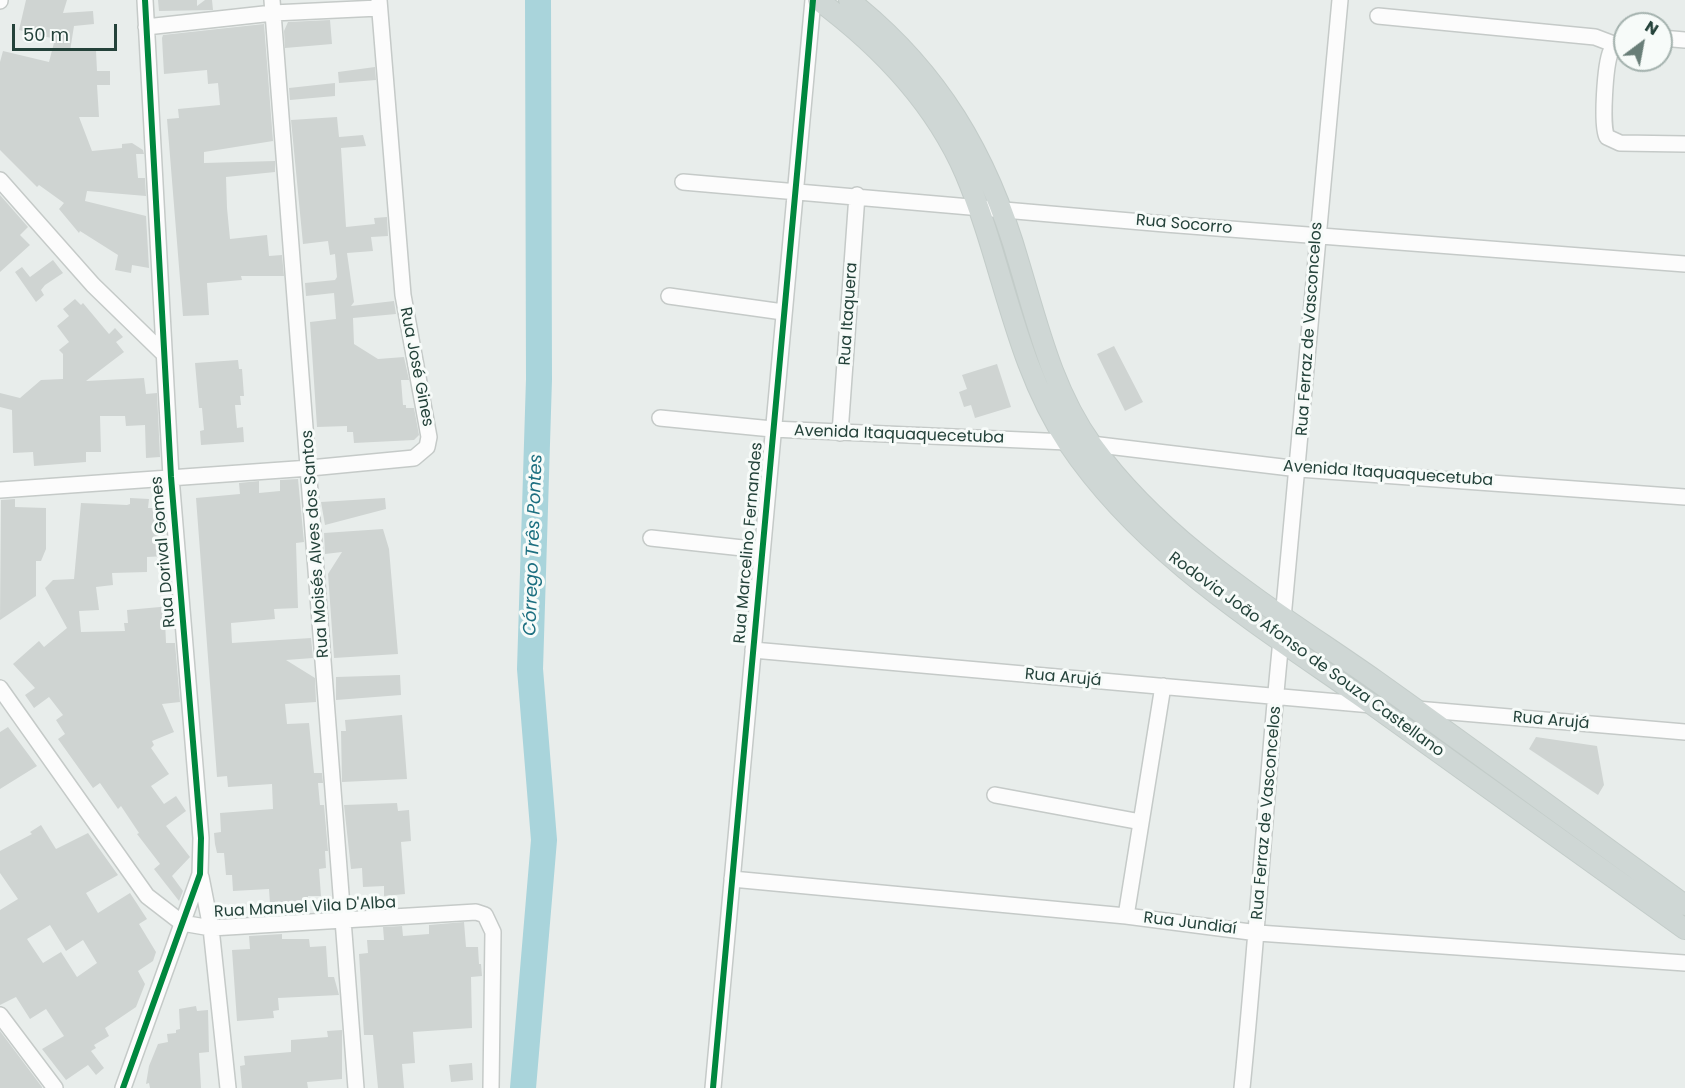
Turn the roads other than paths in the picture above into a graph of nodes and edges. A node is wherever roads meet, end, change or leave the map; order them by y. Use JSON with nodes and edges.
{"nodes":[{"id":1,"x":145,"y":0,"type":"edge"},
{"id":2,"x":813,"y":0,"type":"edge"},
{"id":3,"x":818,"y":0,"type":"edge"},
{"id":4,"x":849,"y":0,"type":"edge"},
{"id":5,"x":1340,"y":0,"type":"edge"},
{"id":6,"x":379,"y":4,"type":"edge"},
{"id":7,"x":273,"y":7,"type":"edge"},
{"id":8,"x":1378,"y":16,"type":"dead end"},
{"id":9,"x":146,"y":27,"type":"junction"},
{"id":10,"x":1613,"y":40,"type":"edge"},
{"id":11,"x":1613,"y":52,"type":"edge"},
{"id":12,"x":1685,"y":144,"type":"edge"},
{"id":13,"x":0,"y":180,"type":"edge"},
{"id":14,"x":683,"y":182,"type":"dead end"},
{"id":15,"x":794,"y":190,"type":"junction"},
{"id":16,"x":857,"y":195,"type":"junction"},
{"id":17,"x":977,"y":206,"type":"junction"},
{"id":18,"x":1002,"y":209,"type":"junction"},
{"id":19,"x":1317,"y":234,"type":"junction"},
{"id":20,"x":1685,"y":264,"type":"edge"},
{"id":21,"x":669,"y":296,"type":"dead end"},
{"id":22,"x":783,"y":312,"type":"junction"},
{"id":23,"x":164,"y":354,"type":"junction"},
{"id":24,"x":660,"y":418,"type":"dead end"},
{"id":25,"x":772,"y":429,"type":"junction"},
{"id":26,"x":840,"y":433,"type":"junction"},
{"id":27,"x":1067,"y":442,"type":"junction"},
{"id":28,"x":1091,"y":444,"type":"junction"},
{"id":29,"x":310,"y":468,"type":"junction"},
{"id":30,"x":1299,"y":469,"type":"junction"},
{"id":31,"x":171,"y":477,"type":"junction"},
{"id":32,"x":0,"y":490,"type":"edge"},
{"id":33,"x":1685,"y":497,"type":"edge"},
{"id":34,"x":651,"y":538,"type":"dead end"},
{"id":35,"x":761,"y":550,"type":"junction"},
{"id":36,"x":1284,"y":618,"type":"junction"},
{"id":37,"x":1281,"y":640,"type":"junction"},
{"id":38,"x":753,"y":650,"type":"junction"},
{"id":39,"x":1163,"y":686,"type":"junction"},
{"id":40,"x":0,"y":688,"type":"edge"},
{"id":41,"x":1277,"y":697,"type":"junction"},
{"id":42,"x":1373,"y":705,"type":"junction"},
{"id":43,"x":1416,"y":709,"type":"junction"},
{"id":44,"x":1685,"y":732,"type":"edge"},
{"id":45,"x":995,"y":795,"type":"dead end"},
{"id":46,"x":1141,"y":822,"type":"junction"},
{"id":47,"x":200,"y":874,"type":"junction"},
{"id":48,"x":732,"y":879,"type":"junction"},
{"id":49,"x":1685,"y":905,"type":"edge"},
{"id":50,"x":1126,"y":916,"type":"junction"},
{"id":51,"x":343,"y":919,"type":"junction"},
{"id":52,"x":182,"y":923,"type":"junction"},
{"id":53,"x":212,"y":927,"type":"junction"},
{"id":54,"x":1685,"y":929,"type":"edge"},
{"id":55,"x":1258,"y":933,"type":"junction"},
{"id":56,"x":1685,"y":963,"type":"edge"},
{"id":57,"x":0,"y":1015,"type":"edge"},
{"id":58,"x":55,"y":1088,"type":"edge"},
{"id":59,"x":123,"y":1088,"type":"edge"},
{"id":60,"x":228,"y":1088,"type":"edge"},
{"id":61,"x":356,"y":1088,"type":"edge"},
{"id":62,"x":491,"y":1088,"type":"edge"},
{"id":63,"x":713,"y":1088,"type":"edge"},
{"id":64,"x":1242,"y":1088,"type":"edge"}],
"edges":[{"from":1,"to":9,"type":"street","name":"Rua Dorival Gomes"},
{"from":2,"to":15,"type":"street","name":"Rua Marcelino Fernandes"},
{"from":3,"to":17,"type":"main road","name":"Rodovia João Afonso de Souza Castellano"},
{"from":4,"to":18,"type":"main road","name":"Rodovia João Afonso de Souza Castellano"},
{"from":5,"to":19,"type":"street","name":"Rua Ferraz de Vasconcelos"},
{"from":6,"to":7,"type":"street"},
{"from":6,"to":29,"type":"street","name":"Rua José Gines"},
{"from":7,"to":9,"type":"street"},
{"from":7,"to":29,"type":"street","name":"Rua Moisés Alves dos Santos"},
{"from":8,"to":10,"type":"street"},
{"from":9,"to":23,"type":"street","name":"Rua Dorival Gomes"},
{"from":11,"to":12,"type":"street"},
{"from":13,"to":23,"type":"street"},
{"from":14,"to":15,"type":"street","name":"Rua Socorro"},
{"from":15,"to":16,"type":"street","name":"Rua Socorro"},
{"from":15,"to":22,"type":"street","name":"Rua Marcelino Fernandes"},
{"from":16,"to":17,"type":"street","name":"Rua Socorro"},
{"from":16,"to":26,"type":"street","name":"Rua Itaquera"},
{"from":17,"to":18,"type":"street","name":"Rua Socorro"},
{"from":17,"to":27,"type":"main road","name":"Rodovia João Afonso de Souza Castellano"},
{"from":18,"to":19,"type":"street","name":"Rua Socorro"},
{"from":18,"to":28,"type":"main road","name":"Rodovia João Afonso de Souza Castellano"},
{"from":19,"to":20,"type":"street","name":"Rua Socorro"},
{"from":19,"to":30,"type":"street","name":"Rua Ferraz de Vasconcelos"},
{"from":21,"to":22,"type":"street"},
{"from":22,"to":25,"type":"street","name":"Rua Marcelino Fernandes"},
{"from":23,"to":31,"type":"street","name":"Rua Dorival Gomes"},
{"from":24,"to":25,"type":"street","name":"Avenida Itaquaquecetuba"},
{"from":25,"to":26,"type":"street","name":"Avenida Itaquaquecetuba"},
{"from":25,"to":35,"type":"street","name":"Rua Marcelino Fernandes"},
{"from":26,"to":27,"type":"street","name":"Avenida Itaquaquecetuba"},
{"from":27,"to":37,"type":"main road","name":"Rodovia João Afonso de Souza Castellano"},
{"from":28,"to":30,"type":"street","name":"Avenida Itaquaquecetuba"},
{"from":28,"to":36,"type":"main road","name":"Rodovia João Afonso de Souza Castellano"},
{"from":29,"to":31,"type":"street","name":"Rua José Gines"},
{"from":29,"to":51,"type":"street","name":"Rua Moisés Alves dos Santos"},
{"from":30,"to":33,"type":"street","name":"Avenida Itaquaquecetuba"},
{"from":30,"to":36,"type":"street","name":"Rua Ferraz de Vasconcelos"},
{"from":31,"to":32,"type":"street","name":"Rua José Gines"},
{"from":31,"to":47,"type":"street","name":"Rua Dorival Gomes"},
{"from":34,"to":35,"type":"street"},
{"from":35,"to":38,"type":"street","name":"Rua Marcelino Fernandes"},
{"from":36,"to":37,"type":"street","name":"Rua Ferraz de Vasconcelos"},
{"from":36,"to":43,"type":"main road","name":"Rodovia João Afonso de Souza Castellano"},
{"from":37,"to":41,"type":"street","name":"Rua Ferraz de Vasconcelos"},
{"from":37,"to":42,"type":"main road","name":"Rodovia João Afonso de Souza Castellano"},
{"from":38,"to":39,"type":"street","name":"Rua Arujá"},
{"from":38,"to":48,"type":"street","name":"Rua Marcelino Fernandes"},
{"from":39,"to":41,"type":"street","name":"Rua Arujá"},
{"from":39,"to":46,"type":"street"},
{"from":40,"to":52,"type":"street","name":"Rua Manuel Vila D'Alba"},
{"from":41,"to":42,"type":"street","name":"Rua Arujá"},
{"from":41,"to":55,"type":"street","name":"Rua Ferraz de Vasconcelos"},
{"from":42,"to":54,"type":"main road","name":"Rodovia João Afonso de Souza Castellano"},
{"from":43,"to":44,"type":"street","name":"Rua Arujá"},
{"from":43,"to":49,"type":"main road","name":"Rodovia João Afonso de Souza Castellano"},
{"from":45,"to":46,"type":"street"},
{"from":46,"to":50,"type":"street"},
{"from":47,"to":52,"type":"street","name":"Rua Dorival Gomes"},
{"from":47,"to":53,"type":"street"},
{"from":48,"to":50,"type":"street","name":"Rua Jundiaí"},
{"from":48,"to":63,"type":"street","name":"Rua Marcelino Fernandes"},
{"from":50,"to":55,"type":"street","name":"Rua Jundiaí"},
{"from":51,"to":53,"type":"street","name":"Rua Manuel Vila D'Alba"},
{"from":51,"to":61,"type":"street","name":"Rua Moisés Alves dos Santos"},
{"from":51,"to":62,"type":"street","name":"Rua Manuel Vila D'Alba"},
{"from":52,"to":53,"type":"street","name":"Rua Manuel Vila D'Alba"},
{"from":52,"to":59,"type":"street","name":"Rua Dorival Gomes"},
{"from":53,"to":60,"type":"street"},
{"from":55,"to":56,"type":"street","name":"Rua Jundiaí"},
{"from":55,"to":64,"type":"street","name":"Rua Ferraz de Vasconcelos"},
{"from":57,"to":58,"type":"street"}]}
